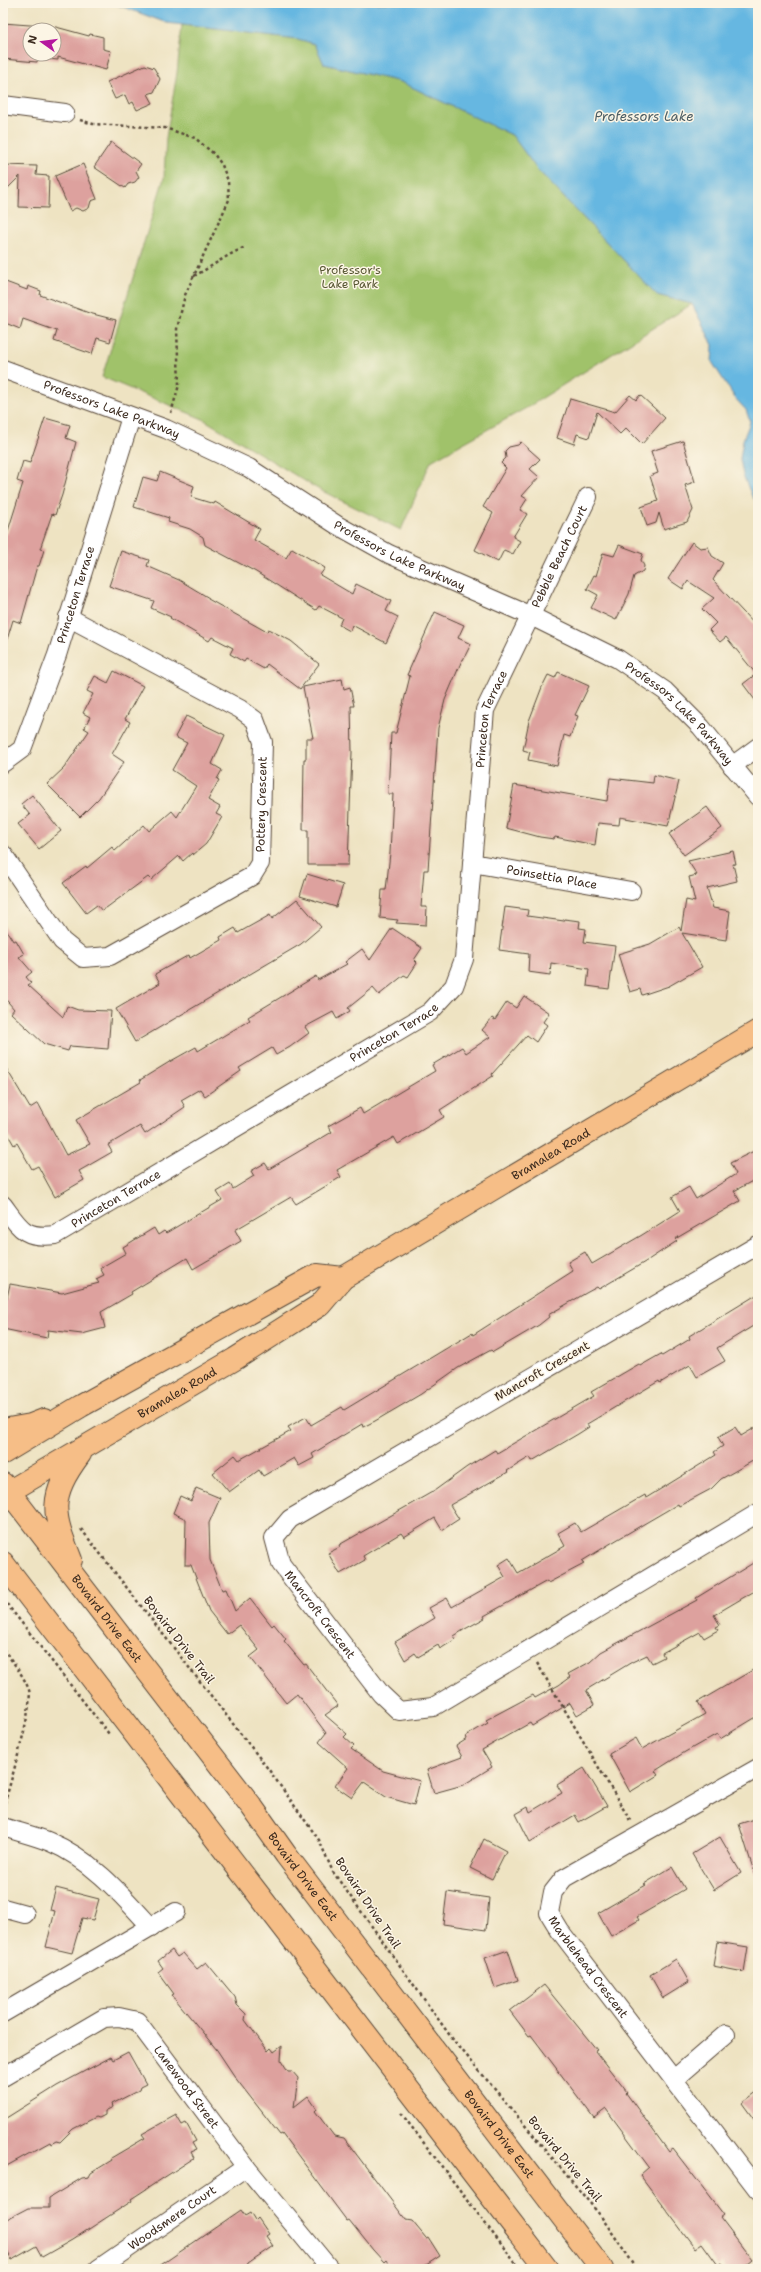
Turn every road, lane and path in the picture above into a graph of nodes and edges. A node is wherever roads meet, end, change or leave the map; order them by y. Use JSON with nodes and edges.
{"nodes":[{"id":1,"x":3,"y":105,"type":"edge"},
{"id":2,"x":65,"y":113,"type":"joint"},
{"id":3,"x":246,"y":247,"type":"dead end"},
{"id":4,"x":194,"y":276,"type":"junction"},
{"id":5,"x":3,"y":369,"type":"edge"},
{"id":6,"x":131,"y":417,"type":"junction"},
{"id":7,"x":166,"y":429,"type":"junction"},
{"id":8,"x":588,"y":497,"type":"dead end"},
{"id":9,"x":531,"y":616,"type":"junction"},
{"id":10,"x":68,"y":617,"type":"junction"},
{"id":11,"x":758,"y":747,"type":"edge"},
{"id":12,"x":3,"y":762,"type":"edge"},
{"id":13,"x":732,"y":766,"type":"junction"},
{"id":14,"x":758,"y":797,"type":"edge"},
{"id":15,"x":3,"y":854,"type":"edge"},
{"id":16,"x":472,"y":863,"type":"junction"},
{"id":17,"x":631,"y":890,"type":"dead end"},
{"id":18,"x":758,"y":1031,"type":"edge"},
{"id":19,"x":3,"y":1205,"type":"edge"},
{"id":20,"x":758,"y":1245,"type":"edge"},
{"id":21,"x":343,"y":1278,"type":"junction"},
{"id":22,"x":81,"y":1406,"type":"junction"},
{"id":23,"x":3,"y":1430,"type":"edge"},
{"id":24,"x":86,"y":1448,"type":"junction"},
{"id":25,"x":3,"y":1453,"type":"edge"},
{"id":26,"x":5,"y":1490,"type":"edge"},
{"id":27,"x":758,"y":1512,"type":"edge"},
{"id":28,"x":78,"y":1526,"type":"dead end"},
{"id":29,"x":3,"y":1563,"type":"edge"},
{"id":30,"x":79,"y":1582,"type":"junction"},
{"id":31,"x":528,"y":1648,"type":"junction"},
{"id":32,"x":3,"y":1649,"type":"edge"},
{"id":33,"x":758,"y":1768,"type":"edge"},
{"id":34,"x":4,"y":1806,"type":"edge"},
{"id":35,"x":3,"y":1827,"type":"edge"},
{"id":36,"x":638,"y":1835,"type":"junction"},
{"id":37,"x":3,"y":1908,"type":"edge"},
{"id":38,"x":176,"y":1912,"type":"dead end"},
{"id":39,"x":25,"y":1914,"type":"dead end"},
{"id":40,"x":151,"y":1927,"type":"junction"},
{"id":41,"x":3,"y":2013,"type":"edge"},
{"id":42,"x":726,"y":2034,"type":"dead end"},
{"id":43,"x":3,"y":2077,"type":"edge"},
{"id":44,"x":674,"y":2079,"type":"junction"},
{"id":45,"x":246,"y":2167,"type":"junction"},
{"id":46,"x":758,"y":2190,"type":"edge"},
{"id":47,"x":98,"y":2269,"type":"edge"},
{"id":48,"x":330,"y":2269,"type":"edge"},
{"id":49,"x":547,"y":2269,"type":"edge"},
{"id":50,"x":602,"y":2269,"type":"edge"},
{"id":51,"x":637,"y":2269,"type":"edge"}],
"edges":[{"from":1,"to":2,"type":"street"},
{"from":2,"to":4,"type":"path"},
{"from":3,"to":4,"type":"path"},
{"from":4,"to":7,"type":"path"},
{"from":5,"to":6,"type":"street","name":"Professors Lake Parkway"},
{"from":6,"to":7,"type":"street","name":"Professors Lake Parkway"},
{"from":6,"to":10,"type":"street","name":"Princeton Terrace"},
{"from":7,"to":9,"type":"street","name":"Professors Lake Parkway"},
{"from":8,"to":9,"type":"street","name":"Pebble Beach Court"},
{"from":9,"to":13,"type":"street","name":"Professors Lake Parkway"},
{"from":9,"to":16,"type":"street","name":"Princeton Terrace"},
{"from":10,"to":12,"type":"street","name":"Princeton Terrace"},
{"from":10,"to":15,"type":"street","name":"Pottery Crescent"},
{"from":11,"to":13,"type":"street"},
{"from":13,"to":14,"type":"street","name":"Professors Lake Parkway"},
{"from":16,"to":17,"type":"street","name":"Poinsettia Place"},
{"from":16,"to":19,"type":"street","name":"Princeton Terrace"},
{"from":18,"to":21,"type":"main road","name":"Bramalea Road"},
{"from":20,"to":31,"type":"street","name":"Mancroft Crescent"},
{"from":21,"to":22,"type":"main road"},
{"from":21,"to":24,"type":"main road","name":"Bramalea Road"},
{"from":22,"to":23,"type":"main road"},
{"from":22,"to":25,"type":"main road"},
{"from":24,"to":26,"type":"main road","name":"Bramalea Road"},
{"from":24,"to":30,"type":"main road"},
{"from":26,"to":30,"type":"main road","name":"Bovaird Drive East"},
{"from":27,"to":31,"type":"street","name":"Mancroft Crescent"},
{"from":28,"to":51,"type":"path","name":"Bovaird Drive Trail"},
{"from":29,"to":49,"type":"main road"},
{"from":30,"to":50,"type":"main road","name":"Bovaird Drive East"},
{"from":31,"to":36,"type":"path"},
{"from":32,"to":34,"type":"path"},
{"from":33,"to":36,"type":"street","name":"Marblehead Crescent"},
{"from":35,"to":40,"type":"street"},
{"from":36,"to":44,"type":"street","name":"Marblehead Crescent"},
{"from":37,"to":39,"type":"street"},
{"from":38,"to":40,"type":"street"},
{"from":40,"to":41,"type":"street"},
{"from":42,"to":44,"type":"street"},
{"from":43,"to":45,"type":"street","name":"Lanewood Street"},
{"from":44,"to":46,"type":"street","name":"Marblehead Crescent"},
{"from":45,"to":47,"type":"street","name":"Woodsmere Court"},
{"from":45,"to":48,"type":"street","name":"Lanewood Street"}]}
